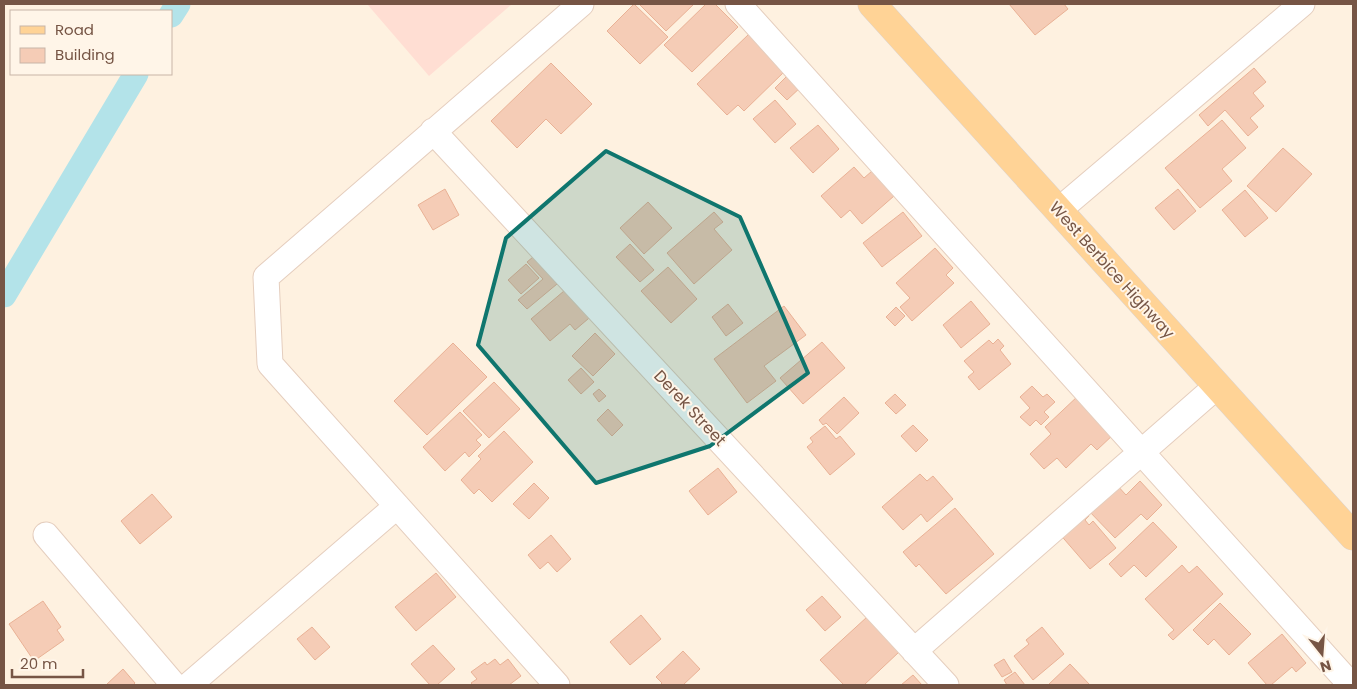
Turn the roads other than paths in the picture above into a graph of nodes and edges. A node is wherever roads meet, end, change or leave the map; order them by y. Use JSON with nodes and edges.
{"nodes":[{"id":1,"x":581,"y":4,"type":"edge"},
{"id":2,"x":738,"y":4,"type":"edge"},
{"id":3,"x":872,"y":4,"type":"edge"},
{"id":4,"x":1302,"y":4,"type":"edge"},
{"id":5,"x":434,"y":131,"type":"junction"},
{"id":6,"x":1059,"y":210,"type":"junction"},
{"id":7,"x":1217,"y":386,"type":"junction"},
{"id":8,"x":1141,"y":452,"type":"junction"},
{"id":9,"x":397,"y":506,"type":"junction"},
{"id":10,"x":46,"y":535,"type":"dead end"},
{"id":11,"x":1353,"y":536,"type":"edge"},
{"id":12,"x":914,"y":651,"type":"junction"},
{"id":13,"x":174,"y":685,"type":"edge"},
{"id":14,"x":189,"y":685,"type":"edge"},
{"id":15,"x":557,"y":685,"type":"edge"},
{"id":16,"x":946,"y":685,"type":"edge"},
{"id":17,"x":1351,"y":685,"type":"edge"}],
"edges":[{"from":1,"to":5,"type":"street"},
{"from":2,"to":8,"type":"street"},
{"from":3,"to":6,"type":"main road","name":"West Berbice Highway"},
{"from":4,"to":6,"type":"street"},
{"from":5,"to":9,"type":"street"},
{"from":5,"to":12,"type":"street","name":"Derek Street"},
{"from":6,"to":7,"type":"main road","name":"West Berbice Highway"},
{"from":7,"to":8,"type":"street"},
{"from":7,"to":11,"type":"main road","name":"West Berbice Highway"},
{"from":8,"to":12,"type":"street"},
{"from":8,"to":17,"type":"street"},
{"from":9,"to":14,"type":"street"},
{"from":9,"to":15,"type":"street"},
{"from":10,"to":13,"type":"street"},
{"from":12,"to":16,"type":"street","name":"Derek Street"}]}
